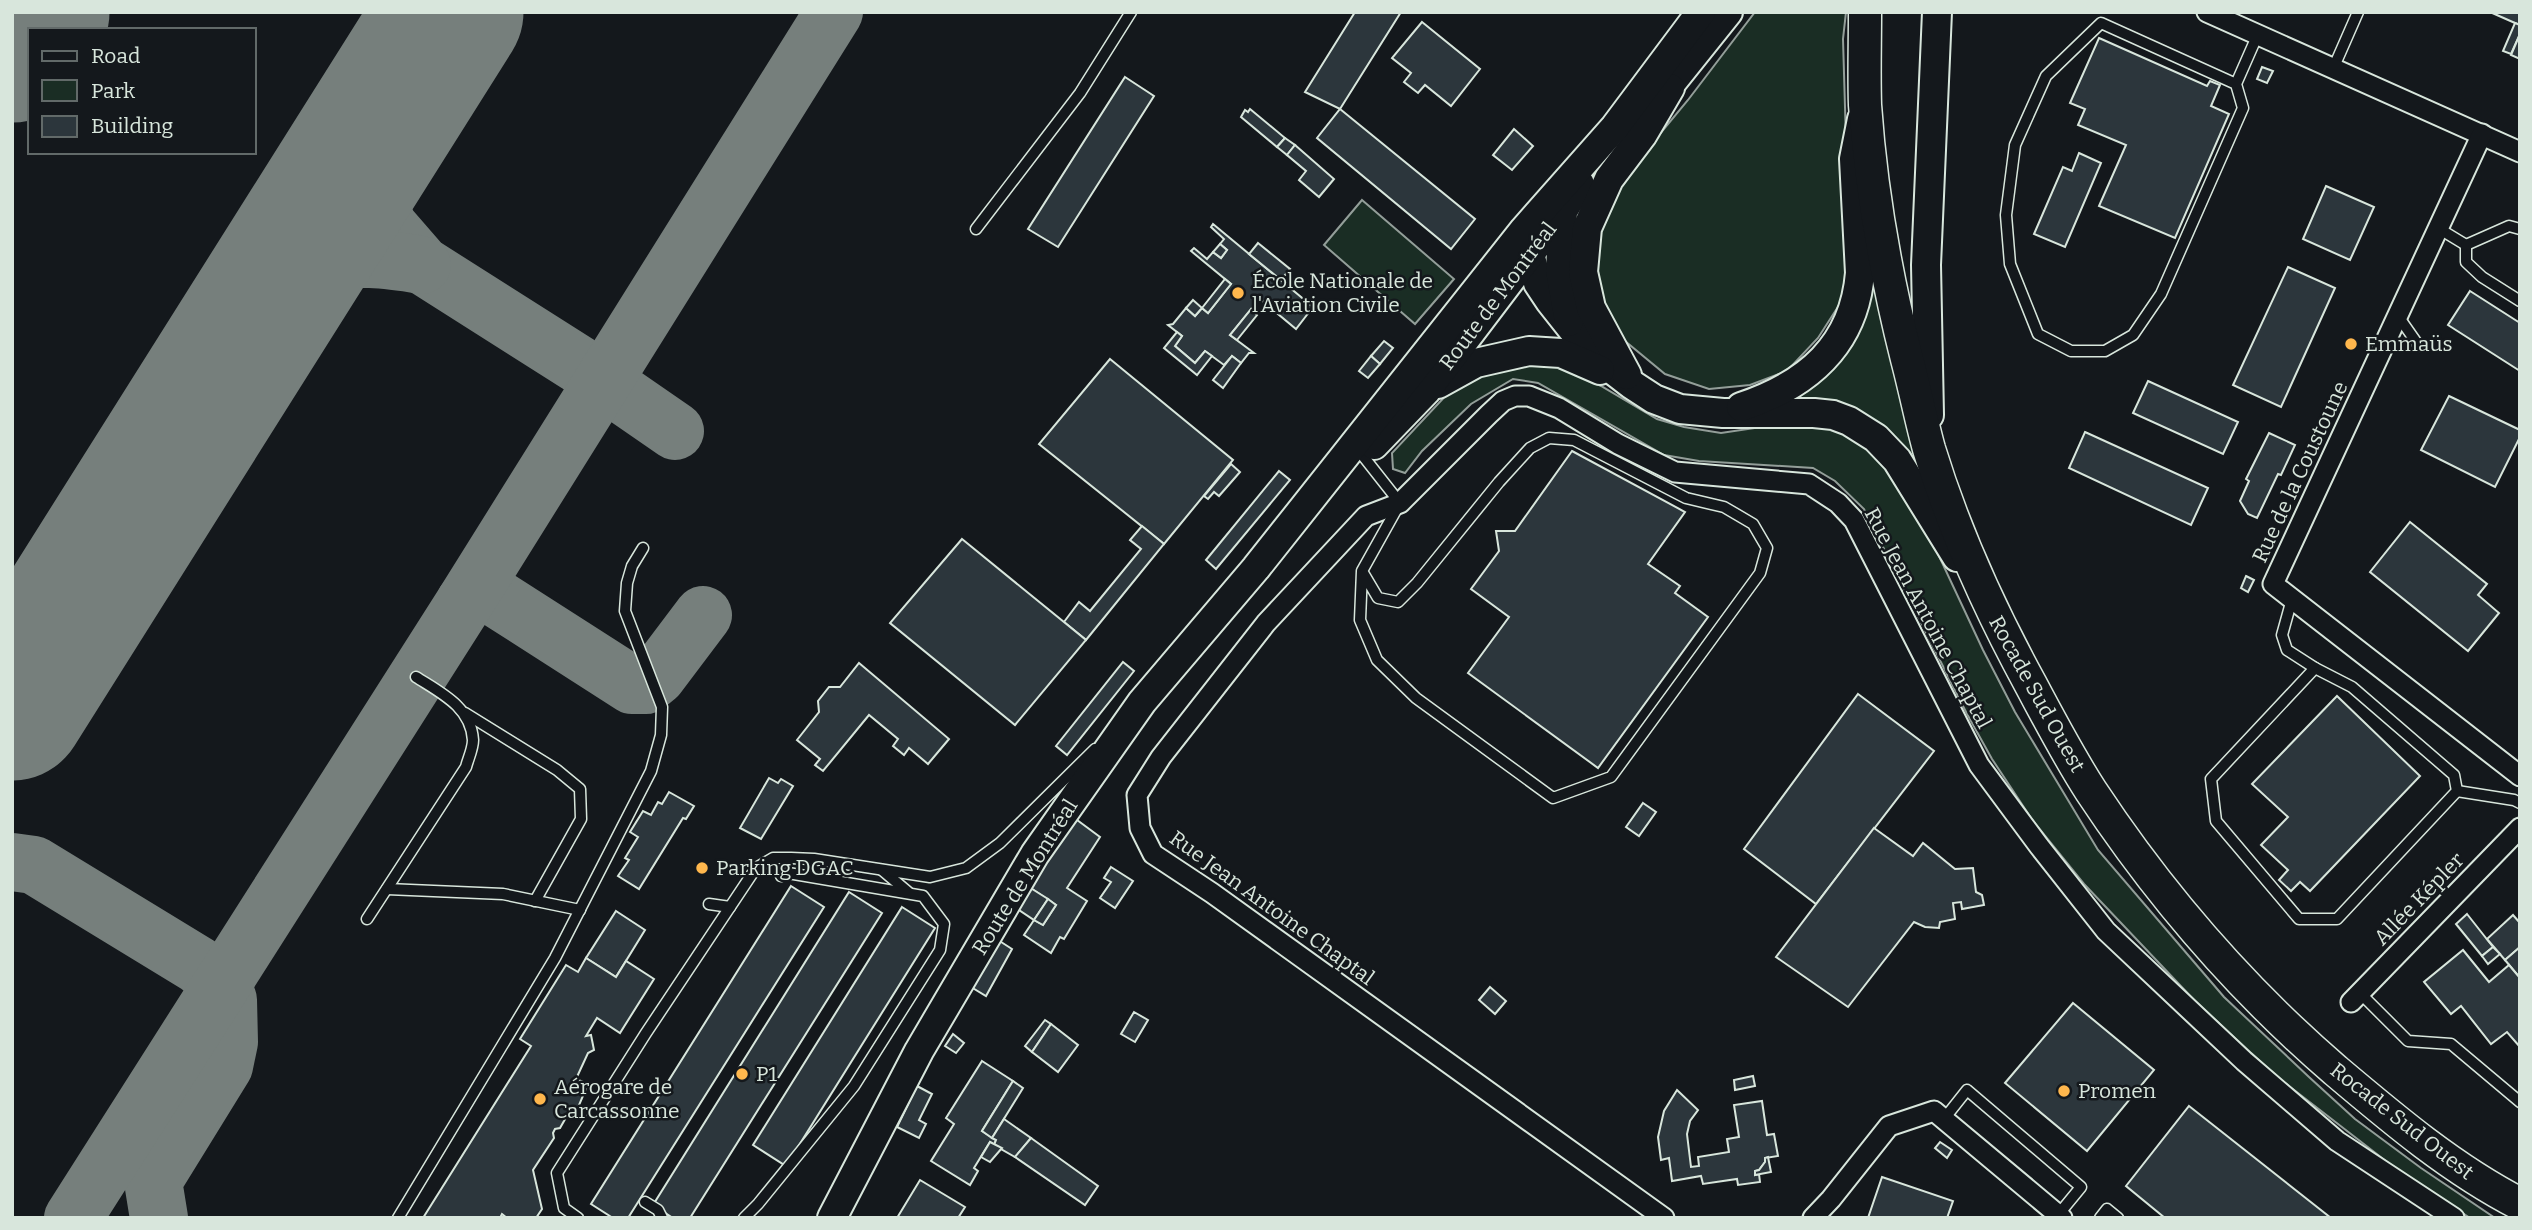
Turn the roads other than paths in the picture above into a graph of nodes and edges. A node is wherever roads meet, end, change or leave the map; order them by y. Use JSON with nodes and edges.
{"nodes":[{"id":1,"x":1131,"y":12,"type":"edge"},
{"id":2,"x":1701,"y":12,"type":"edge"},
{"id":3,"x":1728,"y":12,"type":"edge"},
{"id":4,"x":1865,"y":12,"type":"edge"},
{"id":5,"x":1948,"y":12,"type":"edge"},
{"id":6,"x":2207,"y":12,"type":"edge"},
{"id":7,"x":2358,"y":12,"type":"edge"},
{"id":8,"x":1936,"y":26,"type":"edge"},
{"id":9,"x":2258,"y":34,"type":"junction"},
{"id":10,"x":2333,"y":69,"type":"junction"},
{"id":11,"x":1675,"y":79,"type":"junction"},
{"id":12,"x":2236,"y":84,"type":"junction"},
{"id":13,"x":1865,"y":102,"type":"junction"},
{"id":14,"x":1615,"y":127,"type":"junction"},
{"id":15,"x":2482,"y":134,"type":"junction"},
{"id":16,"x":2520,"y":152,"type":"edge"},
{"id":17,"x":1563,"y":211,"type":"junction"},
{"id":18,"x":2438,"y":228,"type":"junction"},
{"id":19,"x":976,"y":229,"type":"dead end"},
{"id":20,"x":2520,"y":229,"type":"edge"},
{"id":21,"x":1526,"y":243,"type":"junction"},
{"id":22,"x":2466,"y":245,"type":"junction"},
{"id":23,"x":2520,"y":300,"type":"edge"},
{"id":24,"x":2398,"y":316,"type":"junction"},
{"id":25,"x":1569,"y":322,"type":"junction"},
{"id":26,"x":2419,"y":346,"type":"dead end"},
{"id":27,"x":1631,"y":384,"type":"junction"},
{"id":28,"x":1426,"y":391,"type":"junction"},
{"id":29,"x":1723,"y":413,"type":"junction"},
{"id":30,"x":1930,"y":450,"type":"junction"},
{"id":31,"x":1363,"y":456,"type":"junction"},
{"id":32,"x":1400,"y":503,"type":"junction"},
{"id":33,"x":643,"y":548,"type":"dead end"},
{"id":34,"x":1255,"y":568,"type":"junction"},
{"id":35,"x":1362,"y":571,"type":"junction"},
{"id":36,"x":2292,"y":598,"type":"junction"},
{"id":37,"x":1997,"y":624,"type":"junction"},
{"id":38,"x":2315,"y":668,"type":"junction"},
{"id":39,"x":416,"y":677,"type":"dead end"},
{"id":40,"x":1142,"y":702,"type":"junction"},
{"id":41,"x":465,"y":713,"type":"junction"},
{"id":42,"x":2520,"y":776,"type":"edge"},
{"id":43,"x":2457,"y":791,"type":"junction"},
{"id":44,"x":2520,"y":803,"type":"edge"},
{"id":45,"x":2520,"y":828,"type":"edge"},
{"id":46,"x":881,"y":870,"type":"junction"},
{"id":47,"x":911,"y":874,"type":"junction"},
{"id":48,"x":781,"y":876,"type":"dead end"},
{"id":49,"x":895,"y":881,"type":"junction"},
{"id":50,"x":387,"y":889,"type":"junction"},
{"id":51,"x":878,"y":889,"type":"junction"},
{"id":52,"x":910,"y":894,"type":"junction"},
{"id":53,"x":535,"y":901,"type":"junction"},
{"id":54,"x":709,"y":904,"type":"dead end"},
{"id":55,"x":730,"y":907,"type":"junction"},
{"id":56,"x":580,"y":910,"type":"junction"},
{"id":57,"x":367,"y":919,"type":"dead end"},
{"id":58,"x":2356,"y":997,"type":"joint"},
{"id":59,"x":2520,"y":1102,"type":"edge"},
{"id":60,"x":1944,"y":1119,"type":"junction"},
{"id":61,"x":2428,"y":1146,"type":"junction"},
{"id":62,"x":645,"y":1202,"type":"dead end"},
{"id":63,"x":2520,"y":1204,"type":"edge"},
{"id":64,"x":833,"y":1216,"type":"edge"},
{"id":65,"x":2060,"y":1216,"type":"edge"},
{"id":66,"x":398,"y":1218,"type":"edge"},
{"id":67,"x":578,"y":1218,"type":"edge"},
{"id":68,"x":662,"y":1218,"type":"edge"},
{"id":69,"x":744,"y":1218,"type":"edge"},
{"id":70,"x":1664,"y":1218,"type":"edge"},
{"id":71,"x":1813,"y":1218,"type":"edge"},
{"id":72,"x":2100,"y":1218,"type":"edge"},
{"id":73,"x":2118,"y":1218,"type":"edge"},
{"id":74,"x":2454,"y":1218,"type":"edge"},
{"id":75,"x":2513,"y":1218,"type":"edge"}],
"edges":[{"from":1,"to":19,"type":"lane"},
{"from":2,"to":14,"type":"main road","name":"Route de Montréal"},
{"from":3,"to":11,"type":"main road","name":"Route de Montréal"},
{"from":4,"to":13,"type":"main road","name":"Rocade Sud Ouest"},
{"from":5,"to":8,"type":"street"},
{"from":6,"to":9,"type":"street"},
{"from":7,"to":10,"type":"lane"},
{"from":8,"to":30,"type":"main road"},
{"from":9,"to":10,"type":"street"},
{"from":9,"to":12,"type":"lane"},
{"from":10,"to":15,"type":"street"},
{"from":11,"to":17,"type":"main road","name":"Route de Montréal"},
{"from":11,"to":27,"type":"main road"},
{"from":12,"to":12,"type":"lane"},
{"from":13,"to":29,"type":"main road"},
{"from":13,"to":30,"type":"main road","name":"Rocade Sud Ouest"},
{"from":14,"to":17,"type":"main road"},
{"from":14,"to":21,"type":"main road","name":"Route de Montréal"},
{"from":15,"to":16,"type":"street"},
{"from":15,"to":18,"type":"street","name":"Rue de la Coustoune"},
{"from":17,"to":21,"type":"main road","name":"Route de Montréal"},
{"from":17,"to":25,"type":"main road"},
{"from":18,"to":22,"type":"lane"},
{"from":18,"to":24,"type":"street","name":"Rue de la Coustoune"},
{"from":20,"to":22,"type":"lane"},
{"from":21,"to":25,"type":"main road"},
{"from":21,"to":28,"type":"main road","name":"Route de Montréal"},
{"from":21,"to":34,"type":"main road","name":"Route de Montréal"},
{"from":22,"to":23,"type":"lane"},
{"from":24,"to":26,"type":"lane"},
{"from":24,"to":36,"type":"street","name":"Rue de la Coustoune"},
{"from":25,"to":27,"type":"main road"},
{"from":27,"to":28,"type":"main road"},
{"from":27,"to":29,"type":"main road"},
{"from":28,"to":31,"type":"main road","name":"Route de Montréal"},
{"from":29,"to":37,"type":"main road"},
{"from":30,"to":37,"type":"main road","name":"Rocade Sud Ouest"},
{"from":31,"to":32,"type":"lane"},
{"from":31,"to":34,"type":"main road","name":"Route de Montréal"},
{"from":32,"to":35,"type":"lane"},
{"from":32,"to":70,"type":"street","name":"Rue Jean Antoine Chaptal"},
{"from":32,"to":74,"type":"street","name":"Rue Jean Antoine Chaptal"},
{"from":33,"to":56,"type":"lane"},
{"from":34,"to":40,"type":"main road","name":"Route de Montréal"},
{"from":35,"to":35,"type":"lane"},
{"from":36,"to":38,"type":"lane"},
{"from":36,"to":42,"type":"street","name":"Rue de la Coustoune"},
{"from":37,"to":61,"type":"main road","name":"Rocade Sud Ouest"},
{"from":38,"to":43,"type":"lane"},
{"from":38,"to":43,"type":"lane"},
{"from":39,"to":41,"type":"lane"},
{"from":40,"to":47,"type":"lane"},
{"from":40,"to":64,"type":"main road","name":"Route de Montréal"},
{"from":41,"to":50,"type":"lane"},
{"from":41,"to":53,"type":"lane"},
{"from":43,"to":44,"type":"lane"},
{"from":45,"to":58,"type":"street","name":"Allée Képler"},
{"from":46,"to":47,"type":"lane"},
{"from":46,"to":49,"type":"lane"},
{"from":46,"to":55,"type":"lane"},
{"from":47,"to":49,"type":"lane"},
{"from":48,"to":51,"type":"lane"},
{"from":49,"to":51,"type":"lane"},
{"from":49,"to":52,"type":"lane"},
{"from":50,"to":53,"type":"lane"},
{"from":50,"to":57,"type":"lane"},
{"from":51,"to":52,"type":"lane"},
{"from":52,"to":69,"type":"lane"},
{"from":53,"to":56,"type":"lane"},
{"from":54,"to":55,"type":"lane"},
{"from":55,"to":67,"type":"lane"},
{"from":56,"to":66,"type":"lane"},
{"from":58,"to":59,"type":"lane"},
{"from":60,"to":65,"type":"street"},
{"from":60,"to":65,"type":"lane"},
{"from":60,"to":71,"type":"street"},
{"from":61,"to":63,"type":"main road","name":"Rocade Sud Ouest"},
{"from":61,"to":75,"type":"main road"},
{"from":62,"to":68,"type":"lane"},
{"from":72,"to":73,"type":"lane"}]}
